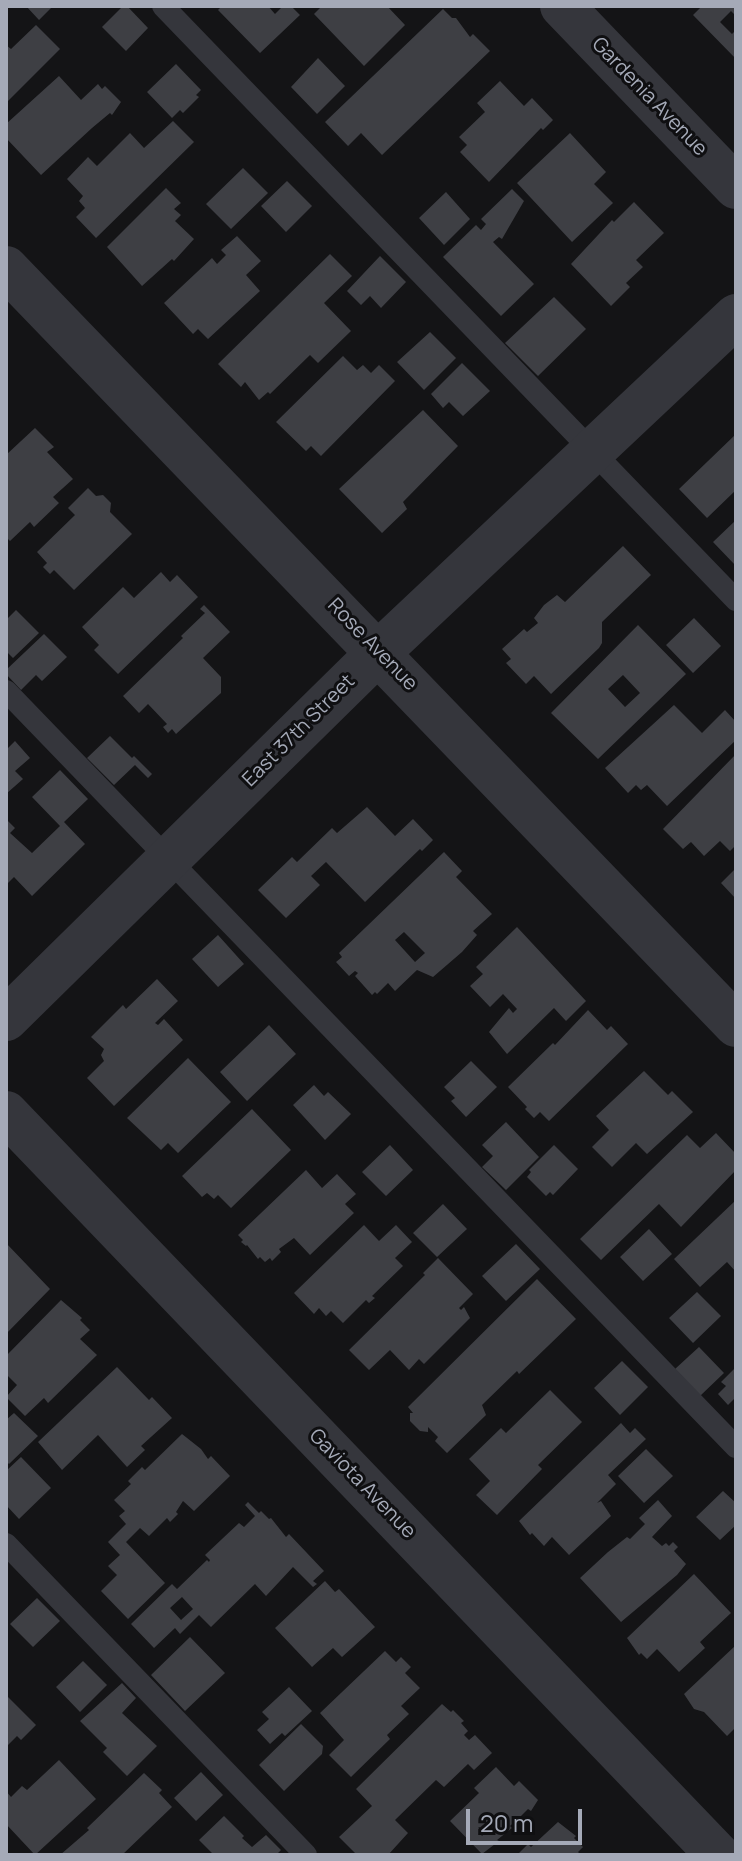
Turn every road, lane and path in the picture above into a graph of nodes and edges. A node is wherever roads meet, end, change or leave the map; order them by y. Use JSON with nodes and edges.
{"nodes":[{"id":1,"x":163,"y":6,"type":"edge"},
{"id":2,"x":562,"y":6,"type":"edge"},
{"id":3,"x":736,"y":187,"type":"edge"},
{"id":4,"x":6,"y":268,"type":"edge"},
{"id":5,"x":736,"y":316,"type":"edge"},
{"id":6,"x":593,"y":451,"type":"junction"},
{"id":7,"x":736,"y":600,"type":"edge"},
{"id":8,"x":379,"y":652,"type":"junction"},
{"id":9,"x":6,"y":691,"type":"edge"},
{"id":10,"x":169,"y":859,"type":"junction"},
{"id":11,"x":6,"y":1019,"type":"edge"},
{"id":12,"x":736,"y":1025,"type":"edge"},
{"id":13,"x":6,"y":1113,"type":"edge"},
{"id":14,"x":736,"y":1447,"type":"edge"},
{"id":15,"x":6,"y":1544,"type":"edge"},
{"id":16,"x":306,"y":1855,"type":"edge"},
{"id":17,"x":718,"y":1855,"type":"edge"}],
"edges":[{"from":1,"to":6,"type":"lane"},
{"from":2,"to":3,"type":"street","name":"Gardenia Avenue"},
{"from":4,"to":8,"type":"street","name":"Rose Avenue"},
{"from":5,"to":6,"type":"street","name":"East 37th Street"},
{"from":6,"to":7,"type":"lane"},
{"from":6,"to":8,"type":"street","name":"East 37th Street"},
{"from":8,"to":10,"type":"street","name":"East 37th Street"},
{"from":8,"to":12,"type":"street","name":"Rose Avenue"},
{"from":9,"to":10,"type":"lane"},
{"from":10,"to":11,"type":"street","name":"East 37th Street"},
{"from":10,"to":14,"type":"lane"},
{"from":13,"to":17,"type":"street","name":"Gaviota Avenue"},
{"from":15,"to":16,"type":"lane"}]}
